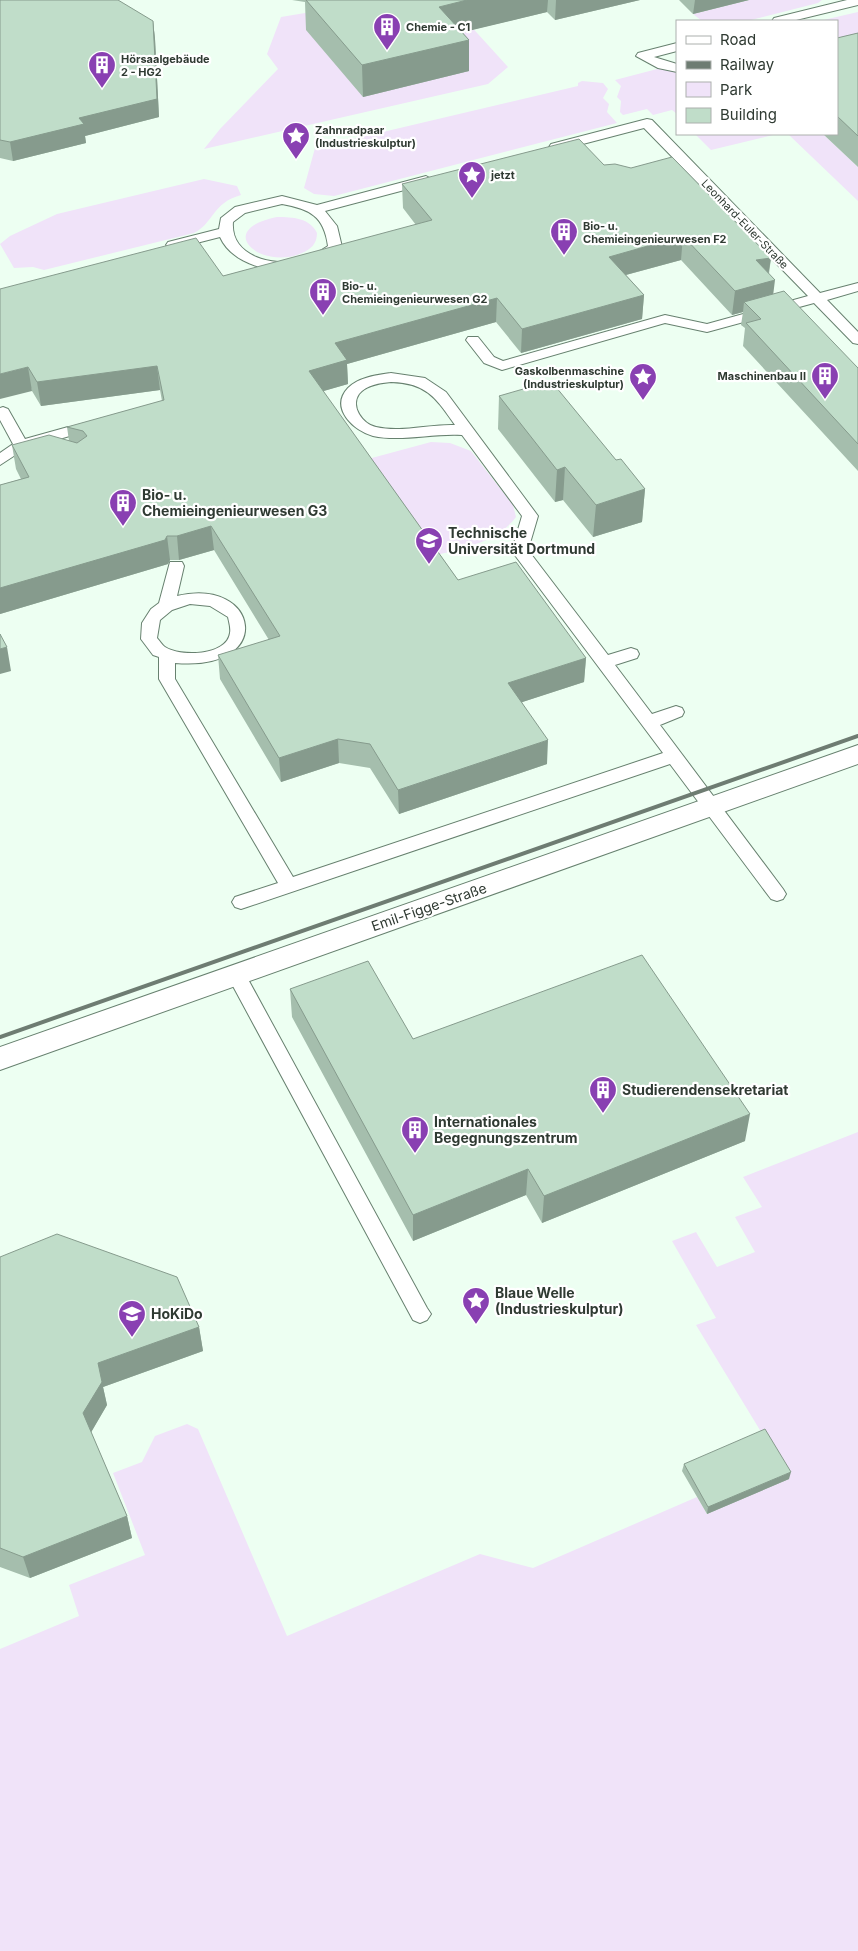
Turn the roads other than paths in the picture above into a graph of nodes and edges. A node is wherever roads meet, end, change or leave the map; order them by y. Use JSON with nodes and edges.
{"nodes":[{"id":1,"x":829,"y":0,"type":"edge"},
{"id":2,"x":858,"y":1,"type":"edge"},
{"id":3,"x":806,"y":17,"type":"edge"},
{"id":4,"x":785,"y":20,"type":"edge"},
{"id":5,"x":676,"y":47,"type":"edge"},
{"id":6,"x":676,"y":68,"type":"edge"},
{"id":7,"x":540,"y":151,"type":"edge"},
{"id":8,"x":444,"y":176,"type":"edge"},
{"id":9,"x":317,"y":208,"type":"junction"},
{"id":10,"x":224,"y":232,"type":"junction"},
{"id":11,"x":160,"y":248,"type":"edge"},
{"id":12,"x":858,"y":287,"type":"edge"},
{"id":13,"x":818,"y":299,"type":"junction"},
{"id":14,"x":473,"y":340,"type":"dead end"},
{"id":15,"x":858,"y":340,"type":"edge"},
{"id":16,"x":3,"y":412,"type":"dead end"},
{"id":17,"x":466,"y":431,"type":"junction"},
{"id":18,"x":68,"y":432,"type":"dead end"},
{"id":19,"x":20,"y":445,"type":"junction"},
{"id":20,"x":55,"y":454,"type":"edge"},
{"id":21,"x":0,"y":460,"type":"edge"},
{"id":22,"x":176,"y":566,"type":"edge"},
{"id":23,"x":167,"y":605,"type":"junction"},
{"id":24,"x":631,"y":654,"type":"dead end"},
{"id":25,"x":167,"y":656,"type":"junction"},
{"id":26,"x":605,"y":662,"type":"junction"},
{"id":27,"x":676,"y":712,"type":"dead end"},
{"id":28,"x":649,"y":722,"type":"junction"},
{"id":29,"x":858,"y":754,"type":"edge"},
{"id":30,"x":674,"y":756,"type":"junction"},
{"id":31,"x":711,"y":807,"type":"junction"},
{"id":32,"x":289,"y":886,"type":"junction"},
{"id":33,"x":777,"y":894,"type":"dead end"},
{"id":34,"x":241,"y":902,"type":"dead end"},
{"id":35,"x":236,"y":975,"type":"junction"},
{"id":36,"x":0,"y":1059,"type":"edge"},
{"id":37,"x":420,"y":1314,"type":"dead end"}],
"edges":[{"from":1,"to":3,"type":"lane"},
{"from":2,"to":3,"type":"lane"},
{"from":3,"to":4,"type":"lane"},
{"from":5,"to":6,"type":"lane"},
{"from":7,"to":13,"type":"lane","name":"Leonhard-Euler-Straße"},
{"from":8,"to":9,"type":"lane"},
{"from":9,"to":10,"type":"lane"},
{"from":9,"to":10,"type":"lane"},
{"from":10,"to":11,"type":"lane"},
{"from":12,"to":13,"type":"lane"},
{"from":13,"to":14,"type":"lane"},
{"from":13,"to":15,"type":"lane","name":"Leonhard-Euler-Straße"},
{"from":16,"to":19,"type":"lane"},
{"from":17,"to":17,"type":"lane"},
{"from":17,"to":26,"type":"lane"},
{"from":18,"to":19,"type":"lane"},
{"from":19,"to":20,"type":"lane"},
{"from":19,"to":21,"type":"lane"},
{"from":22,"to":23,"type":"lane"},
{"from":23,"to":25,"type":"lane"},
{"from":23,"to":25,"type":"lane"},
{"from":24,"to":26,"type":"lane"},
{"from":25,"to":32,"type":"lane"},
{"from":26,"to":28,"type":"lane"},
{"from":27,"to":28,"type":"lane"},
{"from":28,"to":30,"type":"lane"},
{"from":29,"to":31,"type":"street","name":"Emil-Figge-Straße"},
{"from":30,"to":31,"type":"lane"},
{"from":30,"to":32,"type":"lane"},
{"from":31,"to":33,"type":"lane"},
{"from":31,"to":35,"type":"street","name":"Emil-Figge-Straße"},
{"from":32,"to":34,"type":"lane"},
{"from":35,"to":36,"type":"street","name":"Emil-Figge-Straße"},
{"from":35,"to":37,"type":"lane"}]}
